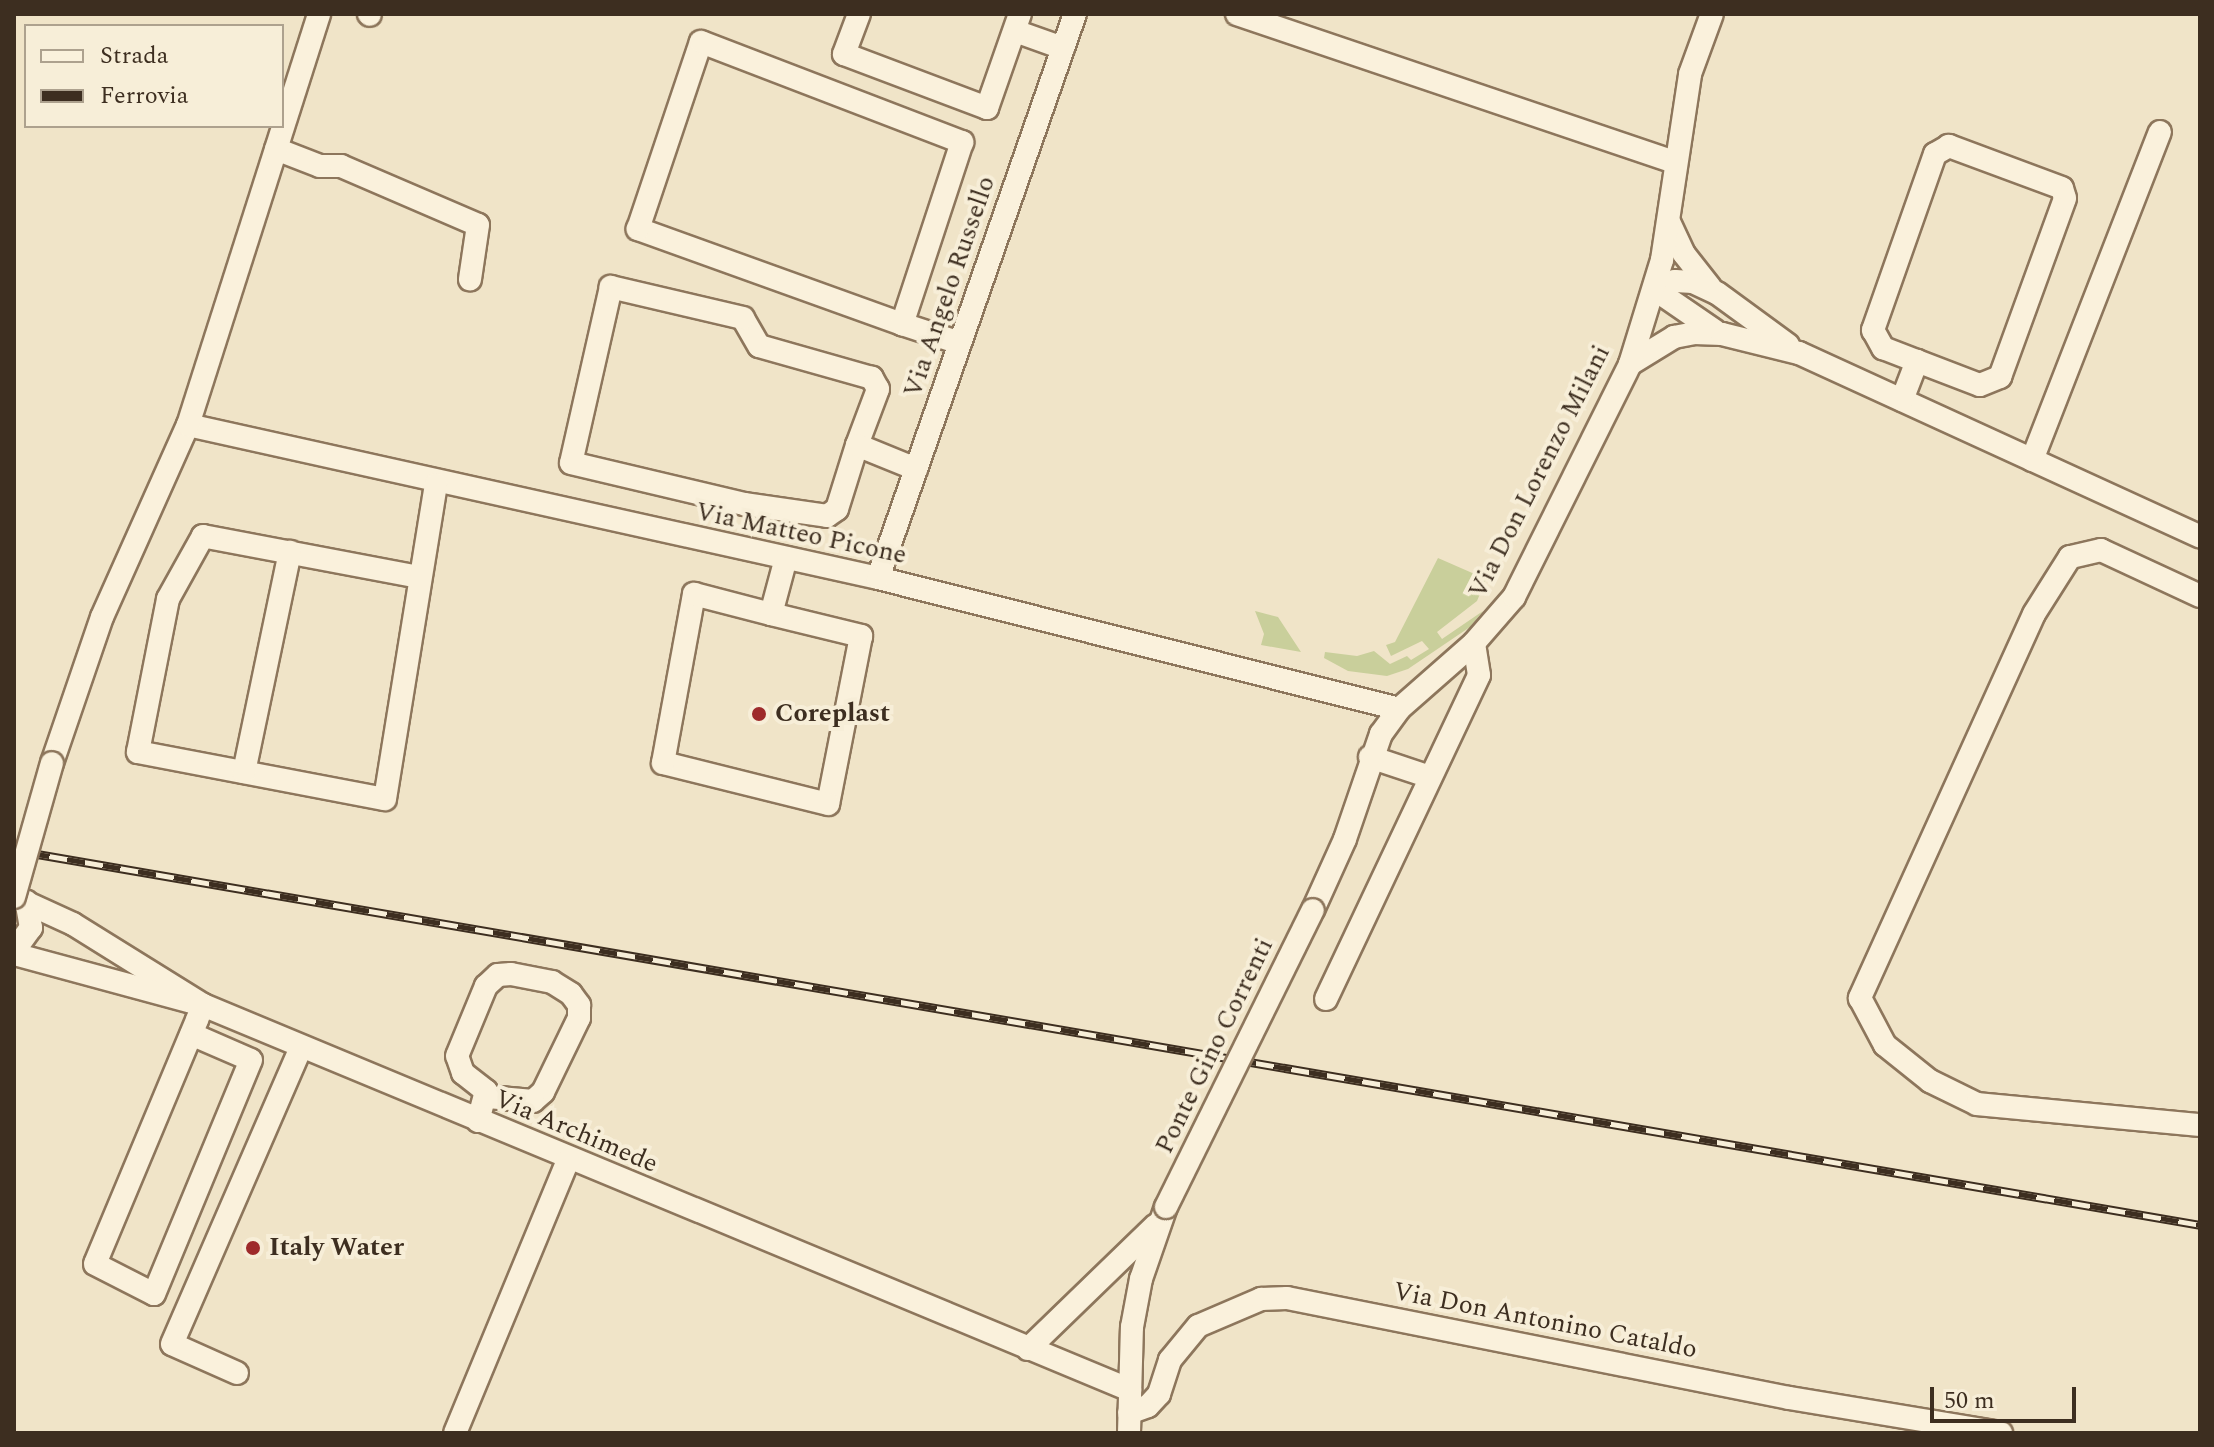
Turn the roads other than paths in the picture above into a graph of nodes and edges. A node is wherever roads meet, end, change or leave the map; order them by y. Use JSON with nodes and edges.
{"nodes":[{"id":1,"x":319,"y":14,"type":"edge"},
{"id":2,"x":859,"y":14,"type":"edge"},
{"id":3,"x":1075,"y":14,"type":"edge"},
{"id":4,"x":1237,"y":14,"type":"edge"},
{"id":5,"x":1712,"y":14,"type":"edge"},
{"id":6,"x":1017,"y":22,"type":"edge"},
{"id":7,"x":1063,"y":48,"type":"junction"},
{"id":8,"x":284,"y":124,"type":"edge"},
{"id":9,"x":283,"y":128,"type":"edge"},
{"id":10,"x":2160,"y":132,"type":"dead end"},
{"id":11,"x":276,"y":149,"type":"junction"},
{"id":12,"x":1675,"y":162,"type":"junction"},
{"id":13,"x":1669,"y":222,"type":"junction"},
{"id":14,"x":470,"y":279,"type":"dead end"},
{"id":15,"x":1654,"y":289,"type":"junction"},
{"id":16,"x":1717,"y":293,"type":"junction"},
{"id":17,"x":902,"y":324,"type":"junction"},
{"id":18,"x":1722,"y":334,"type":"junction"},
{"id":19,"x":960,"y":343,"type":"junction"},
{"id":20,"x":1799,"y":353,"type":"junction"},
{"id":21,"x":1917,"y":361,"type":"junction"},
{"id":22,"x":1630,"y":364,"type":"junction"},
{"id":23,"x":1902,"y":400,"type":"junction"},
{"id":24,"x":188,"y":425,"type":"junction"},
{"id":25,"x":857,"y":445,"type":"junction"},
{"id":26,"x":2032,"y":460,"type":"junction"},
{"id":27,"x":916,"y":469,"type":"junction"},
{"id":28,"x":436,"y":484,"type":"junction"},
{"id":29,"x":2200,"y":537,"type":"edge"},
{"id":30,"x":290,"y":552,"type":"junction"},
{"id":31,"x":786,"y":558,"type":"junction"},
{"id":32,"x":419,"y":577,"type":"junction"},
{"id":33,"x":878,"y":578,"type":"junction"},
{"id":34,"x":2200,"y":596,"type":"edge"},
{"id":35,"x":771,"y":614,"type":"junction"},
{"id":36,"x":1474,"y":643,"type":"junction"},
{"id":37,"x":1399,"y":709,"type":"junction"},
{"id":38,"x":1370,"y":757,"type":"junction"},
{"id":39,"x":244,"y":772,"type":"junction"},
{"id":40,"x":1430,"y":777,"type":"junction"},
{"id":41,"x":18,"y":898,"type":"edge"},
{"id":42,"x":1313,"y":910,"type":"joint"},
{"id":43,"x":14,"y":952,"type":"edge"},
{"id":44,"x":1326,"y":999,"type":"dead end"},
{"id":45,"x":203,"y":1005,"type":"junction"},
{"id":46,"x":191,"y":1034,"type":"junction"},
{"id":47,"x":301,"y":1047,"type":"junction"},
{"id":48,"x":488,"y":1097,"type":"junction"},
{"id":49,"x":478,"y":1121,"type":"junction"},
{"id":50,"x":2200,"y":1125,"type":"edge"},
{"id":51,"x":568,"y":1160,"type":"junction"},
{"id":52,"x":1163,"y":1214,"type":"junction"},
{"id":53,"x":1028,"y":1349,"type":"junction"},
{"id":54,"x":237,"y":1373,"type":"dead end"},
{"id":55,"x":1130,"y":1390,"type":"junction"},
{"id":56,"x":1129,"y":1423,"type":"edge"},
{"id":57,"x":455,"y":1433,"type":"edge"},
{"id":58,"x":2001,"y":1433,"type":"edge"}],
"edges":[{"from":1,"to":8,"type":"street"},
{"from":2,"to":6,"type":"street"},
{"from":3,"to":7,"type":"street","name":"Via Angelo Russello"},
{"from":4,"to":12,"type":"street"},
{"from":5,"to":12,"type":"street","name":"Via Don Lorenzo Milani"},
{"from":6,"to":7,"type":"street"},
{"from":7,"to":19,"type":"street","name":"Via Angelo Russello"},
{"from":9,"to":11,"type":"street"},
{"from":10,"to":26,"type":"street"},
{"from":11,"to":14,"type":"street"},
{"from":11,"to":24,"type":"street"},
{"from":12,"to":13,"type":"street","name":"Via Don Lorenzo Milani"},
{"from":13,"to":15,"type":"street","name":"Via Don Lorenzo Milani"},
{"from":13,"to":16,"type":"street"},
{"from":15,"to":16,"type":"street"},
{"from":15,"to":18,"type":"street"},
{"from":15,"to":22,"type":"street","name":"Via Don Lorenzo Milani"},
{"from":16,"to":20,"type":"street"},
{"from":17,"to":17,"type":"street"},
{"from":17,"to":19,"type":"street"},
{"from":18,"to":20,"type":"street"},
{"from":18,"to":22,"type":"street"},
{"from":19,"to":27,"type":"street","name":"Via Angelo Russello"},
{"from":20,"to":23,"type":"street"},
{"from":21,"to":21,"type":"street"},
{"from":21,"to":23,"type":"street"},
{"from":22,"to":36,"type":"street","name":"Via Don Lorenzo Milani"},
{"from":23,"to":26,"type":"street"},
{"from":24,"to":28,"type":"street","name":"Via Matteo Picone"},
{"from":24,"to":41,"type":"street","bridge":true},
{"from":25,"to":25,"type":"street"},
{"from":25,"to":27,"type":"street"},
{"from":26,"to":29,"type":"street"},
{"from":27,"to":33,"type":"street","name":"Via Angelo Russello"},
{"from":28,"to":31,"type":"street","name":"Via Matteo Picone"},
{"from":28,"to":32,"type":"street"},
{"from":30,"to":32,"type":"street"},
{"from":30,"to":39,"type":"street"},
{"from":30,"to":39,"type":"street"},
{"from":31,"to":33,"type":"street","name":"Via Matteo Picone"},
{"from":31,"to":35,"type":"street"},
{"from":32,"to":39,"type":"street"},
{"from":33,"to":37,"type":"street","name":"Via Matteo Picone"},
{"from":34,"to":50,"type":"street"},
{"from":35,"to":35,"type":"street"},
{"from":36,"to":37,"type":"street","name":"Via Don Lorenzo Milani"},
{"from":36,"to":40,"type":"street"},
{"from":37,"to":38,"type":"street","name":"Via Don Lorenzo Milani"},
{"from":38,"to":40,"type":"street"},
{"from":38,"to":42,"type":"street","name":"Via Don Lorenzo Milani"},
{"from":40,"to":44,"type":"street"},
{"from":41,"to":43,"type":"street"},
{"from":41,"to":45,"type":"street","name":"Via Archimede"},
{"from":42,"to":52,"type":"street","name":"Ponte Gino Correnti","bridge":true},
{"from":43,"to":45,"type":"street"},
{"from":45,"to":46,"type":"street"},
{"from":45,"to":47,"type":"street","name":"Via Archimede"},
{"from":46,"to":46,"type":"street"},
{"from":47,"to":49,"type":"street","name":"Via Archimede"},
{"from":47,"to":54,"type":"street"},
{"from":48,"to":48,"type":"street"},
{"from":48,"to":49,"type":"street"},
{"from":49,"to":51,"type":"street","name":"Via Archimede"},
{"from":51,"to":53,"type":"street","name":"Via Archimede"},
{"from":51,"to":57,"type":"street"},
{"from":52,"to":53,"type":"street"},
{"from":52,"to":55,"type":"street"},
{"from":53,"to":55,"type":"street","name":"Via Archimede"},
{"from":55,"to":56,"type":"street"},
{"from":56,"to":58,"type":"street","name":"Via Don Antonino Cataldo"}]}
